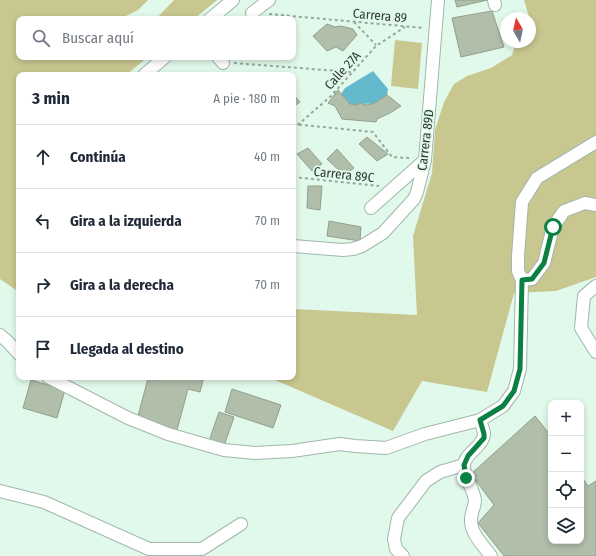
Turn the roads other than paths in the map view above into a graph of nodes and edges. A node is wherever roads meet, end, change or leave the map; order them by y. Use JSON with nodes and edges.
{"nodes":[{"id":1,"x":233,"y":0,"type":"edge"},
{"id":2,"x":269,"y":0,"type":"edge"},
{"id":3,"x":438,"y":0,"type":"edge"},
{"id":4,"x":252,"y":13,"type":"road end"},
{"id":5,"x":214,"y":16,"type":"edge"},
{"id":6,"x":162,"y":60,"type":"edge"},
{"id":7,"x":148,"y":72,"type":"edge"},
{"id":8,"x":596,"y":142,"type":"edge"},
{"id":9,"x":425,"y":160,"type":"junction"},
{"id":10,"x":596,"y":206,"type":"edge"},
{"id":11,"x":370,"y":208,"type":"dead end"},
{"id":12,"x":296,"y":246,"type":"edge"},
{"id":13,"x":522,"y":280,"type":"junction"},
{"id":14,"x":596,"y":286,"type":"edge"},
{"id":15,"x":0,"y":335,"type":"edge"},
{"id":16,"x":16,"y":350,"type":"edge"},
{"id":17,"x":596,"y":352,"type":"edge"},
{"id":18,"x":54,"y":380,"type":"edge"},
{"id":19,"x":480,"y":420,"type":"junction"},
{"id":20,"x":464,"y":465,"type":"junction"},
{"id":21,"x":0,"y":491,"type":"edge"},
{"id":22,"x":241,"y":524,"type":"dead end"},
{"id":23,"x":403,"y":556,"type":"edge"},
{"id":24,"x":491,"y":556,"type":"edge"}],
"edges":[{"from":1,"to":5,"type":"street"},
{"from":2,"to":4,"type":"street"},
{"from":3,"to":9,"type":"street","name":"Carrera 89D"},
{"from":6,"to":7,"type":"street"},
{"from":8,"to":13,"type":"street"},
{"from":9,"to":11,"type":"street"},
{"from":9,"to":12,"type":"street","name":"Carrera 89D"},
{"from":10,"to":13,"type":"street"},
{"from":13,"to":19,"type":"street"},
{"from":14,"to":17,"type":"street"},
{"from":15,"to":16,"type":"street"},
{"from":18,"to":19,"type":"street"},
{"from":19,"to":20,"type":"street"},
{"from":20,"to":23,"type":"street"},
{"from":20,"to":24,"type":"street"},
{"from":21,"to":22,"type":"street"}]}
